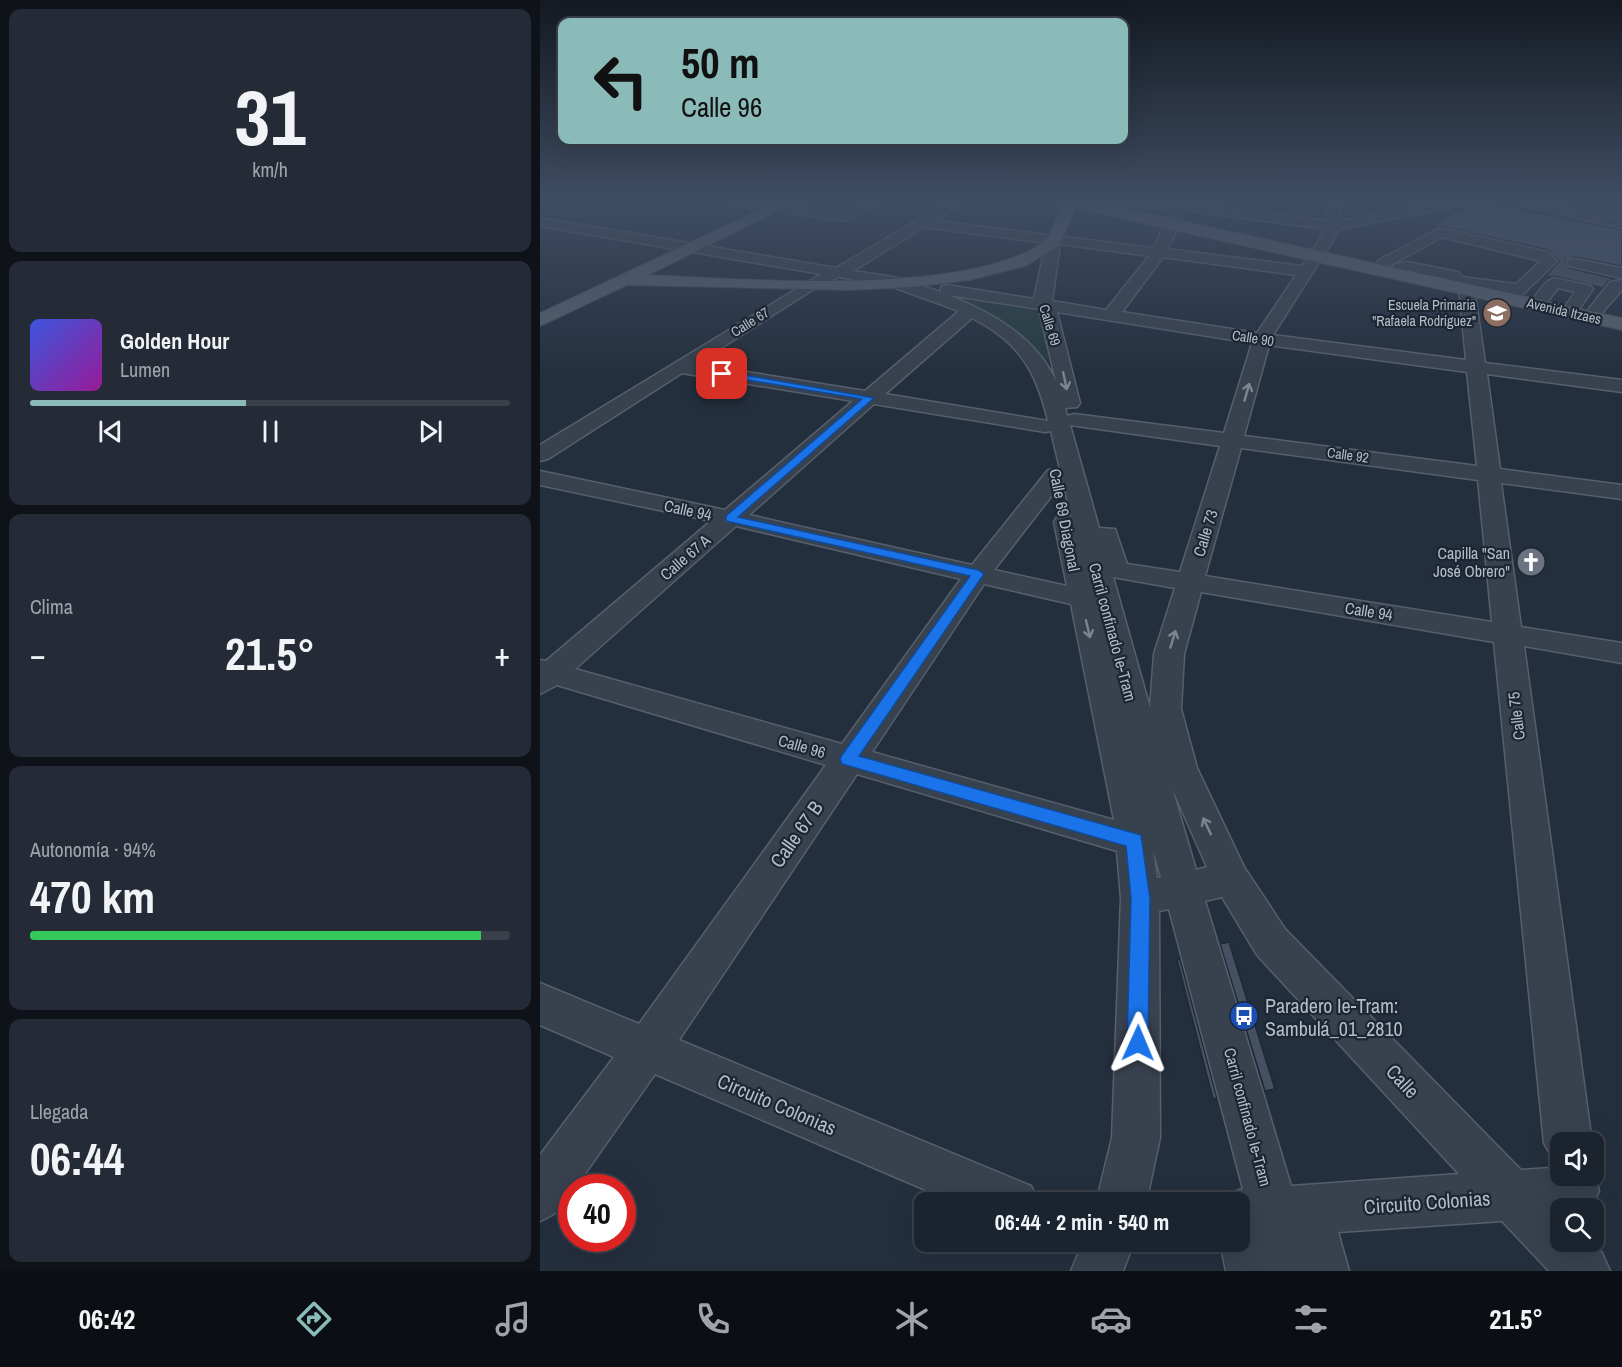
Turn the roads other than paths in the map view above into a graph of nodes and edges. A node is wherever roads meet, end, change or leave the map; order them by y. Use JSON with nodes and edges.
{"nodes":[{"id":1,"x":673,"y":257,"type":"edge"},
{"id":2,"x":731,"y":257,"type":"edge"},
{"id":3,"x":859,"y":257,"type":"edge"},
{"id":4,"x":1030,"y":257,"type":"edge"},
{"id":5,"x":1051,"y":257,"type":"edge"},
{"id":6,"x":1154,"y":257,"type":"edge"},
{"id":7,"x":1269,"y":257,"type":"edge"},
{"id":8,"x":1308,"y":257,"type":"edge"},
{"id":9,"x":1403,"y":257,"type":"edge"},
{"id":10,"x":1546,"y":257,"type":"edge"},
{"id":11,"x":1313,"y":259,"type":"junction"},
{"id":12,"x":1574,"y":263,"type":"dead end"},
{"id":13,"x":1392,"y":265,"type":"junction"},
{"id":14,"x":996,"y":268,"type":"junction"},
{"id":15,"x":1622,"y":273,"type":"edge"},
{"id":16,"x":824,"y":276,"type":"junction"},
{"id":17,"x":625,"y":280,"type":"junction"},
{"id":18,"x":1462,"y":282,"type":"junction"},
{"id":19,"x":900,"y":284,"type":"junction"},
{"id":20,"x":1513,"y":295,"type":"junction"},
{"id":21,"x":1613,"y":297,"type":"edge"},
{"id":22,"x":1046,"y":306,"type":"junction"},
{"id":23,"x":966,"y":314,"type":"junction"},
{"id":24,"x":1110,"y":316,"type":"junction"},
{"id":25,"x":1622,"y":316,"type":"edge"},
{"id":26,"x":540,"y":320,"type":"edge"},
{"id":27,"x":1622,"y":324,"type":"edge"},
{"id":28,"x":1262,"y":339,"type":"junction"},
{"id":29,"x":680,"y":366,"type":"junction"},
{"id":30,"x":1474,"y":367,"type":"junction"},
{"id":31,"x":1622,"y":386,"type":"edge"},
{"id":32,"x":869,"y":398,"type":"junction"},
{"id":33,"x":1074,"y":420,"type":"junction"},
{"id":34,"x":1045,"y":426,"type":"junction"},
{"id":35,"x":1234,"y":439,"type":"junction"},
{"id":36,"x":540,"y":454,"type":"edge"},
{"id":37,"x":1487,"y":473,"type":"junction"},
{"id":38,"x":1056,"y":475,"type":"junction"},
{"id":39,"x":540,"y":478,"type":"edge"},
{"id":40,"x":1622,"y":492,"type":"edge"},
{"id":41,"x":730,"y":519,"type":"junction"},
{"id":42,"x":1116,"y":570,"type":"joint"},
{"id":43,"x":978,"y":574,"type":"junction"},
{"id":44,"x":1190,"y":582,"type":"junction"},
{"id":45,"x":1081,"y":598,"type":"junction"},
{"id":46,"x":1506,"y":633,"type":"junction"},
{"id":47,"x":1622,"y":653,"type":"edge"},
{"id":48,"x":544,"y":675,"type":"edge"},
{"id":49,"x":848,"y":759,"type":"junction"},
{"id":50,"x":1135,"y":841,"type":"junction"},
{"id":51,"x":1231,"y":879,"type":"junction"},
{"id":52,"x":1183,"y":888,"type":"junction"},
{"id":53,"x":1140,"y":898,"type":"junction"},
{"id":54,"x":540,"y":1004,"type":"edge"},
{"id":55,"x":647,"y":1049,"type":"junction"},
{"id":56,"x":1567,"y":1132,"type":"edge"},
{"id":57,"x":1573,"y":1186,"type":"edge"},
{"id":58,"x":988,"y":1192,"type":"edge"},
{"id":59,"x":1124,"y":1192,"type":"edge"},
{"id":60,"x":540,"y":1196,"type":"edge"},
{"id":61,"x":1512,"y":1196,"type":"junction"},
{"id":62,"x":1264,"y":1212,"type":"edge"},
{"id":63,"x":1105,"y":1252,"type":"edge"},
{"id":64,"x":1097,"y":1271,"type":"edge"},
{"id":65,"x":1252,"y":1271,"type":"edge"},
{"id":66,"x":1287,"y":1271,"type":"edge"},
{"id":67,"x":1323,"y":1271,"type":"edge"},
{"id":68,"x":1584,"y":1271,"type":"edge"}],
"edges":[{"from":1,"to":17,"type":"main road"},
{"from":2,"to":16,"type":"street","name":"Carril confinado Ie-Tram"},
{"from":3,"to":16,"type":"street","name":"Calle 67"},
{"from":4,"to":14,"type":"main road"},
{"from":5,"to":22,"type":"street","name":"Calle 69"},
{"from":6,"to":24,"type":"street"},
{"from":7,"to":11,"type":"street"},
{"from":8,"to":11,"type":"main road","name":"Avenida Itzaes"},
{"from":9,"to":13,"type":"street"},
{"from":10,"to":20,"type":"street"},
{"from":11,"to":13,"type":"main road","name":"Avenida Itzaes"},
{"from":11,"to":18,"type":"main road","name":"Avenida Itzaes"},
{"from":11,"to":28,"type":"street","name":"Calle 73"},
{"from":12,"to":15,"type":"street"},
{"from":13,"to":18,"type":"main road","name":"Avenida Itzaes"},
{"from":14,"to":19,"type":"street"},
{"from":14,"to":19,"type":"main road"},
{"from":16,"to":17,"type":"main road"},
{"from":16,"to":19,"type":"main road"},
{"from":16,"to":19,"type":"street","name":"Carril confinado Ie-Tram"},
{"from":16,"to":29,"type":"street","name":"Calle 67"},
{"from":17,"to":26,"type":"main road"},
{"from":18,"to":20,"type":"main road","name":"Avenida Itzaes"},
{"from":18,"to":30,"type":"street","name":"Calle 75"},
{"from":19,"to":22,"type":"street","name":"Calle 90"},
{"from":19,"to":23,"type":"street","name":"Calle 69 Diagonal"},
{"from":19,"to":52,"type":"street","name":"Carril confinado Ie-Tram"},
{"from":20,"to":21,"type":"main road","name":"Avenida Itzaes"},
{"from":20,"to":27,"type":"main road","name":"Avenida Itzaes"},
{"from":21,"to":25,"type":"main road","name":"Avenida Itzaes"},
{"from":22,"to":24,"type":"street","name":"Calle 90"},
{"from":22,"to":33,"type":"street","name":"Calle 69","one_way":true},
{"from":23,"to":32,"type":"street","name":"Calle 67 A"},
{"from":23,"to":34,"type":"street","name":"Calle 69 Diagonal"},
{"from":24,"to":28,"type":"street","name":"Calle 90"},
{"from":28,"to":30,"type":"street","name":"Calle 90"},
{"from":35,"to":28,"type":"street","name":"Calle 73","one_way":true},
{"from":29,"to":32,"type":"street"},
{"from":29,"to":36,"type":"street","name":"Calle 67"},
{"from":30,"to":31,"type":"street","name":"Calle 90"},
{"from":30,"to":37,"type":"street","name":"Calle 75"},
{"from":32,"to":34,"type":"street"},
{"from":32,"to":41,"type":"street","name":"Calle 67 A"},
{"from":33,"to":35,"type":"street","name":"Calle 92"},
{"from":33,"to":42,"type":"street","name":"Calle 69"},
{"from":34,"to":38,"type":"street","name":"Calle 69 Diagonal"},
{"from":35,"to":37,"type":"street","name":"Calle 92"},
{"from":35,"to":44,"type":"street","name":"Calle 73"},
{"from":37,"to":40,"type":"street","name":"Calle 92"},
{"from":37,"to":46,"type":"street","name":"Calle 75"},
{"from":38,"to":43,"type":"street","name":"Calle 67 B"},
{"from":38,"to":45,"type":"street","name":"Calle 69 Diagonal"},
{"from":39,"to":41,"type":"street","name":"Calle 94"},
{"from":41,"to":43,"type":"street","name":"Calle 94"},
{"from":41,"to":48,"type":"street","name":"Calle 67 A"},
{"from":42,"to":44,"type":"street","name":"Calle 94"},
{"from":43,"to":45,"type":"street","name":"Calle 94"},
{"from":43,"to":49,"type":"street","name":"Calle 67 B"},
{"from":44,"to":46,"type":"street","name":"Calle 94"},
{"from":51,"to":44,"type":"street","name":"Calle 73","one_way":true},
{"from":45,"to":50,"type":"street","name":"Calle 69 Diagonal","one_way":true},
{"from":46,"to":47,"type":"street","name":"Calle 94"},
{"from":46,"to":56,"type":"street","name":"Calle 75"},
{"from":48,"to":49,"type":"street","name":"Calle 96"},
{"from":49,"to":50,"type":"street","name":"Calle 96"},
{"from":49,"to":55,"type":"street","name":"Calle 67 B"},
{"from":50,"to":53,"type":"street","name":"Calle 69 Diagonal"},
{"from":51,"to":52,"type":"street"},
{"from":51,"to":61,"type":"street","name":"Calle"},
{"from":52,"to":53,"type":"street"},
{"from":52,"to":62,"type":"street","name":"Carril confinado Ie-Tram"},
{"from":53,"to":59,"type":"street","name":"Calle 69 Diagonal"},
{"from":54,"to":55,"type":"street","name":"Circuito Colonias"},
{"from":55,"to":58,"type":"street","name":"Circuito Colonias"},
{"from":55,"to":60,"type":"street","name":"Calle 67 B"},
{"from":57,"to":61,"type":"street"},
{"from":61,"to":62,"type":"street","name":"Circuito Colonias"},
{"from":61,"to":68,"type":"street","name":"Circuito Colonias"},
{"from":62,"to":65,"type":"street"},
{"from":62,"to":66,"type":"street","name":"Carril confinado Ie-Tram"},
{"from":62,"to":67,"type":"street"},
{"from":63,"to":64,"type":"street"}]}
